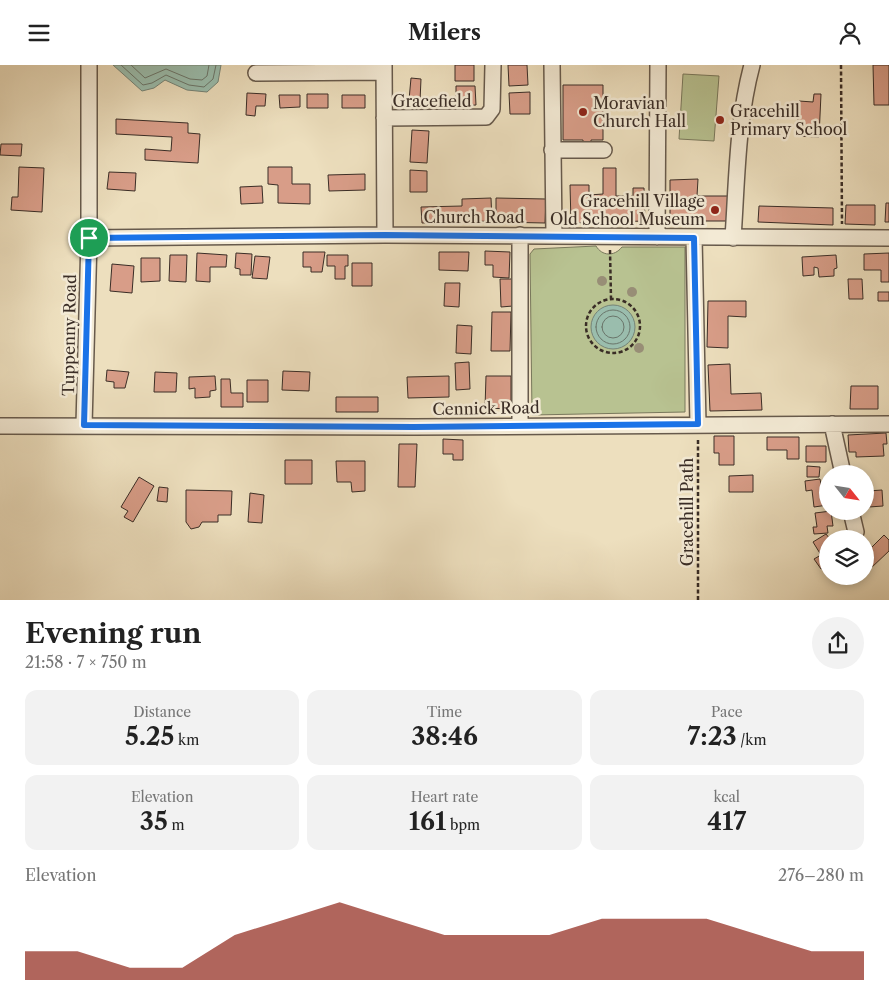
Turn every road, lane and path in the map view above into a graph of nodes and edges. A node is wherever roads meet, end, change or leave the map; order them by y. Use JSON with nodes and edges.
{"nodes":[{"id":1,"x":89,"y":65,"type":"edge"},
{"id":2,"x":493,"y":65,"type":"edge"},
{"id":3,"x":552,"y":65,"type":"edge"},
{"id":4,"x":658,"y":65,"type":"edge"},
{"id":5,"x":752,"y":65,"type":"edge"},
{"id":6,"x":841,"y":65,"type":"edge"},
{"id":7,"x":384,"y":68,"type":"edge"},
{"id":8,"x":256,"y":73,"type":"dead end"},
{"id":9,"x":384,"y":118,"type":"junction"},
{"id":10,"x":552,"y":150,"type":"junction"},
{"id":11,"x":604,"y":150,"type":"dead end"},
{"id":12,"x":385,"y":235,"type":"junction"},
{"id":13,"x":520,"y":235,"type":"junction"},
{"id":14,"x":554,"y":235,"type":"junction"},
{"id":15,"x":610,"y":236,"type":"junction"},
{"id":16,"x":658,"y":237,"type":"junction"},
{"id":17,"x":89,"y":238,"type":"junction"},
{"id":18,"x":694,"y":238,"type":"junction"},
{"id":19,"x":733,"y":238,"type":"junction"},
{"id":20,"x":842,"y":238,"type":"junction"},
{"id":21,"x":889,"y":238,"type":"edge"},
{"id":22,"x":611,"y":299,"type":"junction"},
{"id":23,"x":698,"y":424,"type":"junction"},
{"id":24,"x":832,"y":424,"type":"junction"},
{"id":25,"x":889,"y":424,"type":"edge"},
{"id":26,"x":84,"y":425,"type":"junction"},
{"id":27,"x":520,"y":425,"type":"junction"},
{"id":28,"x":0,"y":426,"type":"edge"},
{"id":29,"x":841,"y":465,"type":"edge"},
{"id":30,"x":698,"y":600,"type":"edge"}],
"edges":[{"from":1,"to":17,"type":"street","name":"Tuppenny Road"},
{"from":2,"to":9,"type":"street","name":"Gracefield"},
{"from":3,"to":10,"type":"street"},
{"from":4,"to":16,"type":"street"},
{"from":5,"to":19,"type":"street"},
{"from":6,"to":20,"type":"path"},
{"from":7,"to":8,"type":"street","name":"Gracefield"},
{"from":7,"to":9,"type":"street","name":"Gracefield"},
{"from":9,"to":12,"type":"street","name":"Gracefield"},
{"from":10,"to":11,"type":"street"},
{"from":10,"to":14,"type":"street"},
{"from":12,"to":13,"type":"street","name":"Church Road"},
{"from":12,"to":17,"type":"street","name":"Church Road"},
{"from":13,"to":14,"type":"street","name":"Church Road"},
{"from":13,"to":27,"type":"street"},
{"from":14,"to":15,"type":"street","name":"Church Road"},
{"from":15,"to":16,"type":"street","name":"Church Road"},
{"from":15,"to":22,"type":"path"},
{"from":16,"to":18,"type":"street","name":"Church Road"},
{"from":17,"to":26,"type":"street","name":"Tuppenny Road"},
{"from":18,"to":19,"type":"street","name":"Church Road"},
{"from":18,"to":23,"type":"street"},
{"from":19,"to":20,"type":"street","name":"Church Road"},
{"from":20,"to":21,"type":"street","name":"Church Road"},
{"from":22,"to":22,"type":"path"},
{"from":23,"to":24,"type":"street","name":"Cennick Road"},
{"from":23,"to":27,"type":"street","name":"Cennick Road"},
{"from":23,"to":30,"type":"path","name":"Gracehill Path"},
{"from":24,"to":25,"type":"street","name":"Cennick Road"},
{"from":24,"to":29,"type":"street"},
{"from":26,"to":27,"type":"street","name":"Cennick Road"},
{"from":26,"to":28,"type":"street","name":"Cennick Road"}]}
